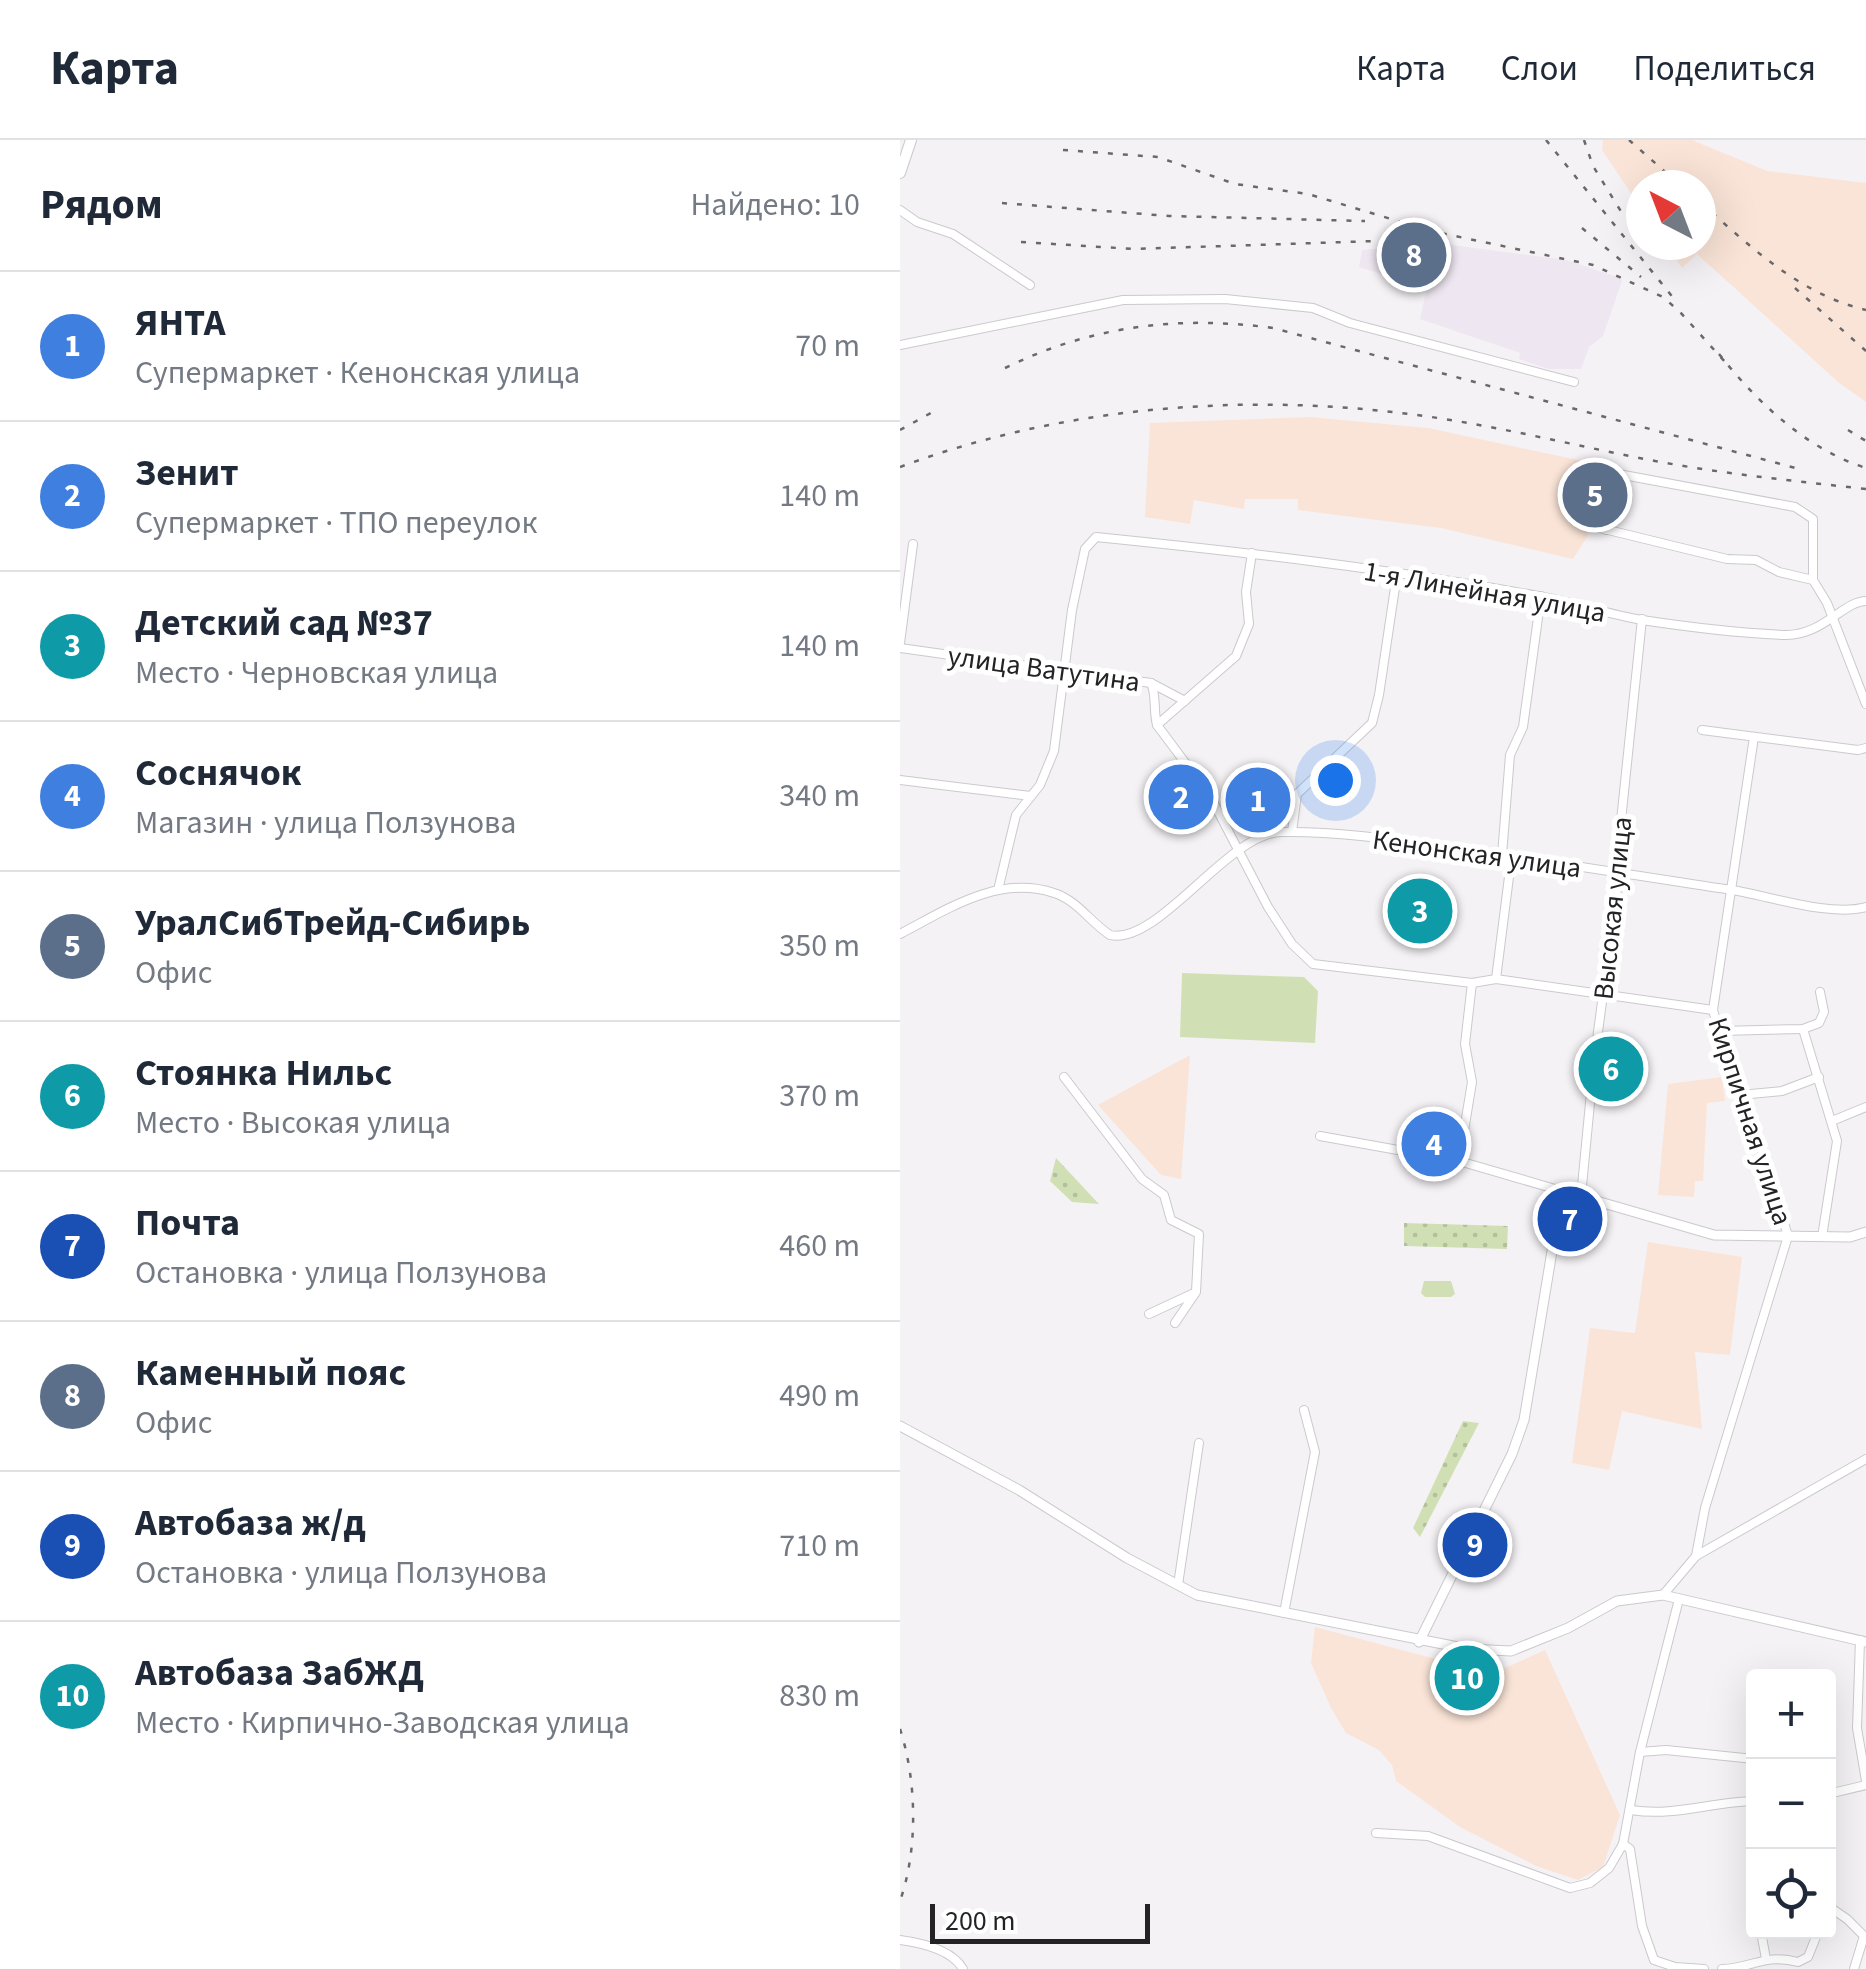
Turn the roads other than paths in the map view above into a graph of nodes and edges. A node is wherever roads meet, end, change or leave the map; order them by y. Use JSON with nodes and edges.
{"nodes":[{"id":1,"x":911,"y":140,"type":"edge"},
{"id":2,"x":902,"y":159,"type":"edge"},
{"id":3,"x":900,"y":172,"type":"edge"},
{"id":4,"x":900,"y":210,"type":"edge"},
{"id":5,"x":1030,"y":285,"type":"dead end"},
{"id":6,"x":900,"y":344,"type":"edge"},
{"id":7,"x":1574,"y":382,"type":"dead end"},
{"id":8,"x":1596,"y":527,"type":"dead end"},
{"id":9,"x":1606,"y":530,"type":"junction"},
{"id":10,"x":913,"y":544,"type":"dead end"},
{"id":11,"x":1252,"y":553,"type":"junction"},
{"id":12,"x":1397,"y":574,"type":"junction"},
{"id":13,"x":1814,"y":580,"type":"junction"},
{"id":14,"x":1541,"y":596,"type":"junction"},
{"id":15,"x":1866,"y":601,"type":"edge"},
{"id":16,"x":1642,"y":620,"type":"junction"},
{"id":17,"x":1832,"y":621,"type":"junction"},
{"id":18,"x":900,"y":645,"type":"edge"},
{"id":19,"x":1066,"y":670,"type":"junction"},
{"id":20,"x":1152,"y":682,"type":"junction"},
{"id":21,"x":1184,"y":701,"type":"junction"},
{"id":22,"x":1866,"y":704,"type":"edge"},
{"id":23,"x":1157,"y":725,"type":"junction"},
{"id":24,"x":1702,"y":730,"type":"dead end"},
{"id":25,"x":1754,"y":737,"type":"junction"},
{"id":26,"x":1866,"y":748,"type":"edge"},
{"id":27,"x":900,"y":780,"type":"edge"},
{"id":28,"x":1031,"y":796,"type":"junction"},
{"id":29,"x":1292,"y":832,"type":"junction"},
{"id":30,"x":1240,"y":851,"type":"junction"},
{"id":31,"x":1502,"y":855,"type":"junction"},
{"id":32,"x":1619,"y":874,"type":"junction"},
{"id":33,"x":998,"y":890,"type":"junction"},
{"id":34,"x":1732,"y":890,"type":"junction"},
{"id":35,"x":1866,"y":908,"type":"edge"},
{"id":36,"x":900,"y":934,"type":"edge"},
{"id":37,"x":1496,"y":979,"type":"junction"},
{"id":38,"x":1472,"y":983,"type":"junction"},
{"id":39,"x":1820,"y":992,"type":"dead end"},
{"id":40,"x":1603,"y":993,"type":"junction"},
{"id":41,"x":1713,"y":1010,"type":"junction"},
{"id":42,"x":1804,"y":1029,"type":"junction"},
{"id":43,"x":1719,"y":1031,"type":"junction"},
{"id":44,"x":1064,"y":1078,"type":"dead end"},
{"id":45,"x":1819,"y":1078,"type":"junction"},
{"id":46,"x":1740,"y":1095,"type":"junction"},
{"id":47,"x":1866,"y":1107,"type":"edge"},
{"id":48,"x":1832,"y":1121,"type":"junction"},
{"id":49,"x":1320,"y":1136,"type":"dead end"},
{"id":50,"x":1459,"y":1161,"type":"junction"},
{"id":51,"x":1562,"y":1191,"type":"junction"},
{"id":52,"x":1581,"y":1196,"type":"junction"},
{"id":53,"x":1866,"y":1232,"type":"edge"},
{"id":54,"x":1788,"y":1236,"type":"junction"},
{"id":55,"x":1822,"y":1237,"type":"junction"},
{"id":56,"x":1196,"y":1292,"type":"junction"},
{"id":57,"x":1149,"y":1314,"type":"dead end"},
{"id":58,"x":1174,"y":1323,"type":"dead end"},
{"id":59,"x":1304,"y":1410,"type":"dead end"},
{"id":60,"x":900,"y":1426,"type":"edge"},
{"id":61,"x":1199,"y":1443,"type":"dead end"},
{"id":62,"x":1866,"y":1459,"type":"edge"},
{"id":63,"x":1696,"y":1556,"type":"junction"},
{"id":64,"x":1178,"y":1585,"type":"junction"},
{"id":65,"x":1663,"y":1595,"type":"junction"},
{"id":66,"x":1679,"y":1599,"type":"junction"},
{"id":67,"x":1284,"y":1614,"type":"junction"},
{"id":68,"x":1863,"y":1641,"type":"edge"},
{"id":69,"x":1419,"y":1642,"type":"junction"},
{"id":70,"x":1640,"y":1752,"type":"junction"},
{"id":71,"x":1746,"y":1758,"type":"edge"},
{"id":72,"x":1866,"y":1783,"type":"edge"},
{"id":73,"x":1836,"y":1792,"type":"edge"},
{"id":74,"x":1746,"y":1801,"type":"edge"},
{"id":75,"x":1632,"y":1810,"type":"junction"},
{"id":76,"x":1376,"y":1832,"type":"dead end"},
{"id":77,"x":1623,"y":1844,"type":"junction"},
{"id":78,"x":1836,"y":1913,"type":"edge"},
{"id":79,"x":1762,"y":1939,"type":"edge"},
{"id":80,"x":1815,"y":1939,"type":"edge"},
{"id":81,"x":900,"y":1940,"type":"edge"},
{"id":82,"x":1766,"y":1959,"type":"junction"},
{"id":83,"x":964,"y":1969,"type":"edge"},
{"id":84,"x":1704,"y":1969,"type":"edge"},
{"id":85,"x":1722,"y":1969,"type":"edge"},
{"id":86,"x":1854,"y":1969,"type":"edge"}],
"edges":[{"from":1,"to":2,"type":"main road"},
{"from":2,"to":3,"type":"main road"},
{"from":4,"to":5,"type":"street"},
{"from":6,"to":7,"type":"street"},
{"from":8,"to":9,"type":"street"},
{"from":9,"to":13,"type":"street"},
{"from":9,"to":13,"type":"street"},
{"from":10,"to":18,"type":"street"},
{"from":11,"to":12,"type":"street","name":"1-я Линейная улица"},
{"from":11,"to":19,"type":"street","name":"1-я Линейная улица"},
{"from":11,"to":21,"type":"street"},
{"from":12,"to":14,"type":"street","name":"1-я Линейная улица"},
{"from":12,"to":29,"type":"street"},
{"from":13,"to":17,"type":"street"},
{"from":14,"to":16,"type":"street","name":"1-я Линейная улица"},
{"from":14,"to":31,"type":"street"},
{"from":15,"to":17,"type":"street","name":"1-я Линейная улица"},
{"from":16,"to":17,"type":"street","name":"1-я Линейная улица"},
{"from":16,"to":32,"type":"street","name":"Высокая улица"},
{"from":17,"to":22,"type":"street"},
{"from":18,"to":19,"type":"street","name":"улица Ватутина"},
{"from":19,"to":20,"type":"street","name":"улица Ватутина"},
{"from":19,"to":28,"type":"street"},
{"from":20,"to":21,"type":"street","name":"улица Ватутина"},
{"from":20,"to":23,"type":"street"},
{"from":21,"to":23,"type":"street"},
{"from":23,"to":30,"type":"street"},
{"from":24,"to":25,"type":"street"},
{"from":25,"to":26,"type":"street"},
{"from":25,"to":34,"type":"street","name":"Кирпичная улица"},
{"from":27,"to":28,"type":"street"},
{"from":28,"to":33,"type":"street"},
{"from":29,"to":30,"type":"street","name":"Кенонская улица"},
{"from":29,"to":31,"type":"street","name":"Кенонская улица"},
{"from":30,"to":33,"type":"street","name":"Кенонская улица"},
{"from":30,"to":38,"type":"street"},
{"from":31,"to":32,"type":"street","name":"Кенонская улица"},
{"from":31,"to":37,"type":"street"},
{"from":32,"to":34,"type":"street","name":"Кенонская улица"},
{"from":32,"to":40,"type":"street","name":"Высокая улица"},
{"from":33,"to":36,"type":"street"},
{"from":34,"to":35,"type":"street","name":"Кенонская улица"},
{"from":34,"to":41,"type":"street","name":"Кирпичная улица"},
{"from":37,"to":38,"type":"street"},
{"from":37,"to":40,"type":"street"},
{"from":38,"to":50,"type":"street"},
{"from":39,"to":42,"type":"street"},
{"from":40,"to":41,"type":"street"},
{"from":40,"to":52,"type":"street","name":"Высокая улица"},
{"from":41,"to":43,"type":"street","name":"Кирпичная улица"},
{"from":42,"to":43,"type":"street"},
{"from":42,"to":45,"type":"street"},
{"from":43,"to":46,"type":"street","name":"Кирпичная улица"},
{"from":44,"to":56,"type":"street"},
{"from":45,"to":46,"type":"street"},
{"from":45,"to":48,"type":"street"},
{"from":46,"to":54,"type":"street","name":"Кирпичная улица"},
{"from":47,"to":48,"type":"street"},
{"from":48,"to":55,"type":"street"},
{"from":49,"to":50,"type":"street"},
{"from":50,"to":51,"type":"street"},
{"from":51,"to":52,"type":"street"},
{"from":51,"to":69,"type":"street"},
{"from":52,"to":54,"type":"street"},
{"from":53,"to":55,"type":"street"},
{"from":54,"to":55,"type":"street"},
{"from":54,"to":63,"type":"street","name":"Кирпичная улица"},
{"from":56,"to":57,"type":"street"},
{"from":56,"to":58,"type":"street"},
{"from":59,"to":67,"type":"street"},
{"from":60,"to":64,"type":"street"},
{"from":61,"to":64,"type":"street"},
{"from":62,"to":63,"type":"street"},
{"from":63,"to":65,"type":"street"},
{"from":64,"to":67,"type":"street"},
{"from":65,"to":66,"type":"street"},
{"from":65,"to":69,"type":"street"},
{"from":66,"to":68,"type":"street"},
{"from":66,"to":70,"type":"street"},
{"from":67,"to":69,"type":"street"},
{"from":68,"to":72,"type":"street"},
{"from":70,"to":71,"type":"street"},
{"from":70,"to":75,"type":"street"},
{"from":72,"to":73,"type":"street"},
{"from":74,"to":75,"type":"street"},
{"from":75,"to":77,"type":"street"},
{"from":76,"to":77,"type":"street"},
{"from":77,"to":84,"type":"street"},
{"from":78,"to":86,"type":"street"},
{"from":79,"to":82,"type":"street"},
{"from":80,"to":82,"type":"street"},
{"from":81,"to":83,"type":"street"},
{"from":82,"to":85,"type":"street"}]}
